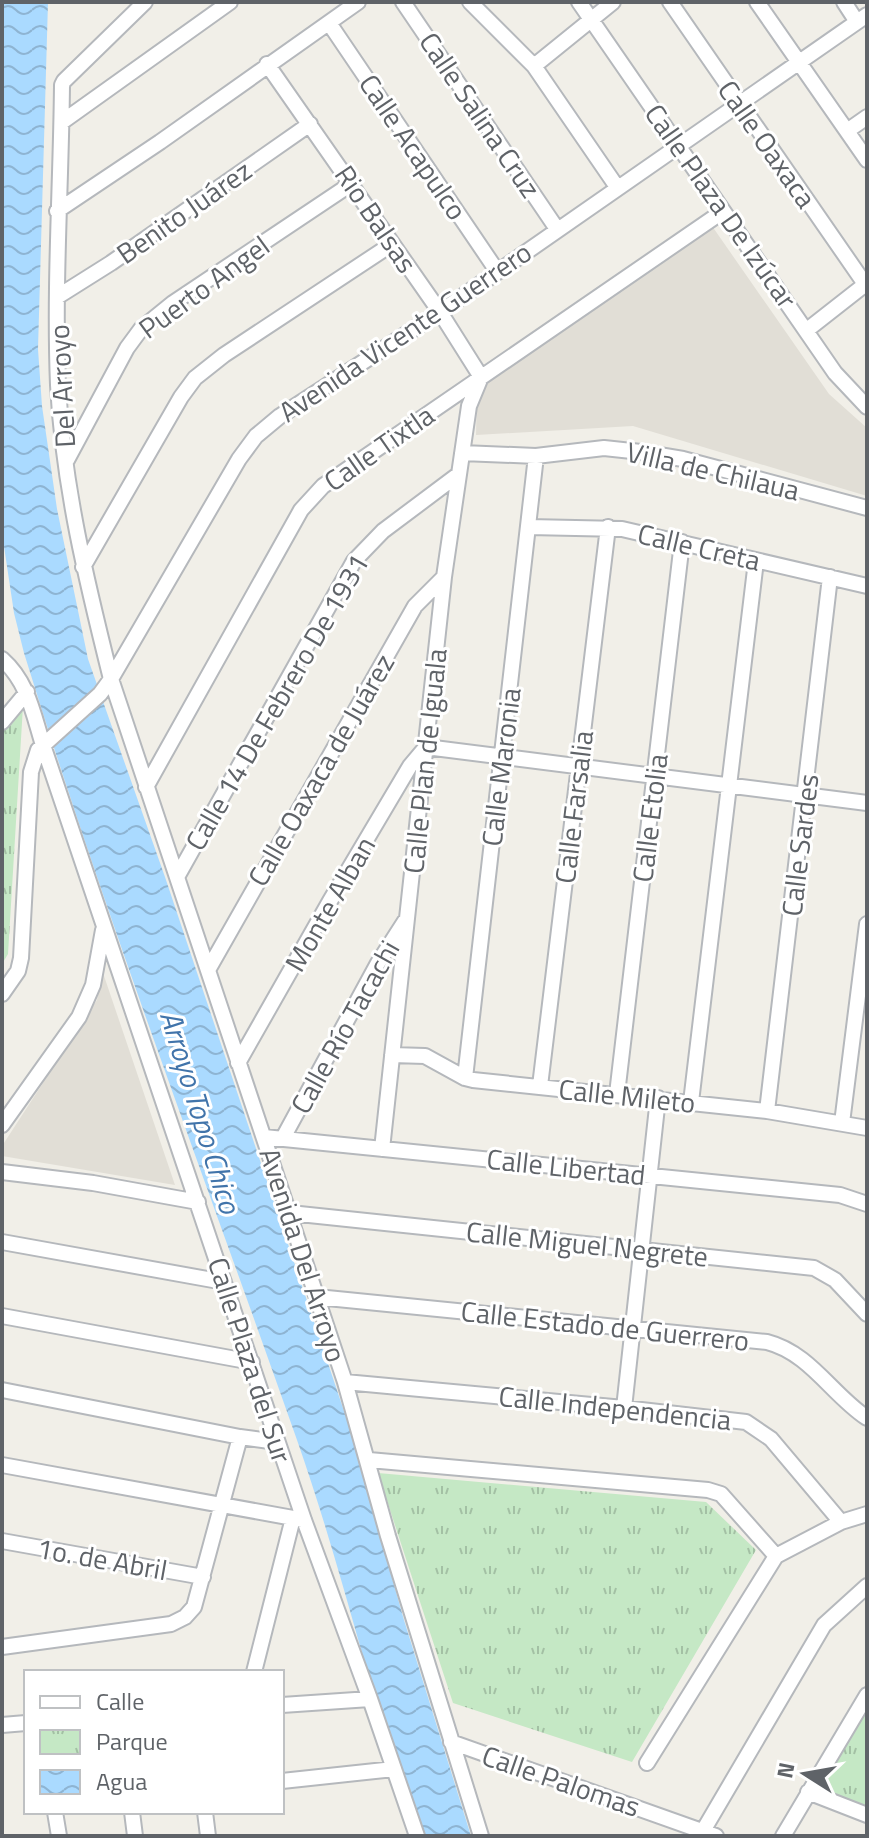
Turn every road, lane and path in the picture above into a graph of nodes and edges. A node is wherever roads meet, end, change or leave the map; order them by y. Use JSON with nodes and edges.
{"nodes":[{"id":1,"x":145,"y":2,"type":"edge"},
{"id":2,"x":230,"y":2,"type":"edge"},
{"id":3,"x":358,"y":2,"type":"edge"},
{"id":4,"x":403,"y":2,"type":"edge"},
{"id":5,"x":470,"y":2,"type":"edge"},
{"id":6,"x":579,"y":2,"type":"edge"},
{"id":7,"x":613,"y":2,"type":"edge"},
{"id":8,"x":670,"y":2,"type":"edge"},
{"id":9,"x":757,"y":2,"type":"edge"},
{"id":10,"x":844,"y":2,"type":"edge"},
{"id":11,"x":862,"y":18,"type":"edge"},
{"id":12,"x":592,"y":21,"type":"junction"},
{"id":13,"x":329,"y":23,"type":"junction"},
{"id":14,"x":798,"y":62,"type":"junction"},
{"id":15,"x":267,"y":64,"type":"junction"},
{"id":16,"x":534,"y":66,"type":"junction"},
{"id":17,"x":738,"y":103,"type":"junction"},
{"id":18,"x":867,"y":117,"type":"edge"},
{"id":19,"x":62,"y":122,"type":"junction"},
{"id":20,"x":310,"y":124,"type":"junction"},
{"id":21,"x":847,"y":131,"type":"junction"},
{"id":22,"x":679,"y":144,"type":"junction"},
{"id":23,"x":867,"y":160,"type":"edge"},
{"id":24,"x":351,"y":184,"type":"junction"},
{"id":25,"x":617,"y":187,"type":"junction"},
{"id":26,"x":57,"y":211,"type":"junction"},
{"id":27,"x":722,"y":212,"type":"junction"},
{"id":28,"x":557,"y":229,"type":"junction"},
{"id":29,"x":392,"y":244,"type":"junction"},
{"id":30,"x":497,"y":271,"type":"junction"},
{"id":31,"x":866,"y":285,"type":"edge"},
{"id":32,"x":57,"y":297,"type":"junction"},
{"id":33,"x":440,"y":312,"type":"junction"},
{"id":34,"x":807,"y":330,"type":"junction"},
{"id":35,"x":481,"y":377,"type":"junction"},
{"id":36,"x":867,"y":407,"type":"edge"},
{"id":37,"x":462,"y":453,"type":"junction"},
{"id":38,"x":536,"y":456,"type":"junction"},
{"id":39,"x":66,"y":461,"type":"junction"},
{"id":40,"x":459,"y":474,"type":"junction"},
{"id":41,"x":867,"y":508,"type":"edge"},
{"id":42,"x":529,"y":527,"type":"junction"},
{"id":43,"x":608,"y":527,"type":"junction"},
{"id":44,"x":682,"y":542,"type":"junction"},
{"id":45,"x":756,"y":561,"type":"junction"},
{"id":46,"x":83,"y":567,"type":"junction"},
{"id":47,"x":444,"y":577,"type":"junction"},
{"id":48,"x":830,"y":577,"type":"junction"},
{"id":49,"x":867,"y":586,"type":"edge"},
{"id":50,"x":2,"y":659,"type":"edge"},
{"id":51,"x":111,"y":679,"type":"junction"},
{"id":52,"x":27,"y":692,"type":"junction"},
{"id":53,"x":2,"y":722,"type":"edge"},
{"id":54,"x":43,"y":745,"type":"junction"},
{"id":55,"x":426,"y":747,"type":"junction"},
{"id":56,"x":503,"y":758,"type":"junction"},
{"id":57,"x":579,"y":767,"type":"junction"},
{"id":58,"x":655,"y":777,"type":"junction"},
{"id":59,"x":729,"y":786,"type":"junction"},
{"id":60,"x":146,"y":787,"type":"junction"},
{"id":61,"x":806,"y":795,"type":"junction"},
{"id":62,"x":867,"y":803,"type":"edge"},
{"id":63,"x":177,"y":877,"type":"junction"},
{"id":64,"x":408,"y":917,"type":"junction"},
{"id":65,"x":867,"y":924,"type":"edge"},
{"id":66,"x":104,"y":926,"type":"junction"},
{"id":67,"x":208,"y":970,"type":"junction"},
{"id":68,"x":2,"y":994,"type":"edge"},
{"id":69,"x":392,"y":1055,"type":"junction"},
{"id":70,"x":238,"y":1063,"type":"junction"},
{"id":71,"x":465,"y":1078,"type":"junction"},
{"id":72,"x":540,"y":1086,"type":"junction"},
{"id":73,"x":617,"y":1094,"type":"junction"},
{"id":74,"x":658,"y":1098,"type":"junction"},
{"id":75,"x":691,"y":1102,"type":"junction"},
{"id":76,"x":767,"y":1111,"type":"junction"},
{"id":77,"x":842,"y":1123,"type":"junction"},
{"id":78,"x":2,"y":1125,"type":"edge"},
{"id":79,"x":867,"y":1128,"type":"edge"},
{"id":80,"x":264,"y":1137,"type":"junction"},
{"id":81,"x":283,"y":1138,"type":"junction"},
{"id":82,"x":382,"y":1149,"type":"junction"},
{"id":83,"x":2,"y":1172,"type":"edge"},
{"id":84,"x":650,"y":1175,"type":"junction"},
{"id":85,"x":198,"y":1202,"type":"junction"},
{"id":86,"x":867,"y":1204,"type":"edge"},
{"id":87,"x":290,"y":1213,"type":"junction"},
{"id":88,"x":2,"y":1242,"type":"edge"},
{"id":89,"x":642,"y":1250,"type":"junction"},
{"id":90,"x":224,"y":1282,"type":"junction"},
{"id":91,"x":317,"y":1297,"type":"junction"},
{"id":92,"x":867,"y":1314,"type":"edge"},
{"id":93,"x":2,"y":1316,"type":"edge"},
{"id":94,"x":634,"y":1328,"type":"junction"},
{"id":95,"x":252,"y":1362,"type":"junction"},
{"id":96,"x":345,"y":1382,"type":"junction"},
{"id":97,"x":2,"y":1390,"type":"edge"},
{"id":98,"x":624,"y":1408,"type":"junction"},
{"id":99,"x":867,"y":1418,"type":"edge"},
{"id":100,"x":240,"y":1437,"type":"junction"},
{"id":101,"x":277,"y":1442,"type":"junction"},
{"id":102,"x":369,"y":1460,"type":"junction"},
{"id":103,"x":2,"y":1465,"type":"edge"},
{"id":104,"x":223,"y":1506,"type":"junction"},
{"id":105,"x":867,"y":1514,"type":"edge"},
{"id":106,"x":298,"y":1519,"type":"junction"},
{"id":107,"x":841,"y":1522,"type":"junction"},
{"id":108,"x":2,"y":1541,"type":"edge"},
{"id":109,"x":776,"y":1556,"type":"junction"},
{"id":110,"x":203,"y":1577,"type":"junction"},
{"id":111,"x":866,"y":1588,"type":"edge"},
{"id":112,"x":2,"y":1647,"type":"edge"},
{"id":113,"x":255,"y":1670,"type":"edge"},
{"id":114,"x":867,"y":1695,"type":"edge"},
{"id":115,"x":370,"y":1699,"type":"junction"},
{"id":116,"x":284,"y":1705,"type":"edge"},
{"id":117,"x":24,"y":1723,"type":"edge"},
{"id":118,"x":2,"y":1725,"type":"edge"},
{"id":119,"x":451,"y":1742,"type":"junction"},
{"id":120,"x":647,"y":1763,"type":"dead end"},
{"id":121,"x":394,"y":1769,"type":"junction"},
{"id":122,"x":284,"y":1781,"type":"edge"},
{"id":123,"x":808,"y":1792,"type":"junction"},
{"id":124,"x":55,"y":1814,"type":"edge"},
{"id":125,"x":132,"y":1814,"type":"edge"},
{"id":126,"x":205,"y":1814,"type":"edge"},
{"id":127,"x":867,"y":1815,"type":"edge"},
{"id":128,"x":706,"y":1834,"type":"edge"},
{"id":129,"x":484,"y":1835,"type":"edge"},
{"id":130,"x":59,"y":1836,"type":"edge"},
{"id":131,"x":135,"y":1836,"type":"edge"},
{"id":132,"x":208,"y":1836,"type":"edge"},
{"id":133,"x":417,"y":1836,"type":"edge"},
{"id":134,"x":783,"y":1836,"type":"edge"}],
"edges":[{"from":1,"to":19,"type":"street","name":"Del Arroyo"},
{"from":2,"to":19,"type":"street"},
{"from":3,"to":13,"type":"street"},
{"from":4,"to":28,"type":"street","name":"Calle Salina Cruz"},
{"from":5,"to":16,"type":"street"},
{"from":6,"to":12,"type":"street","name":"Calle Plaza De Izúcar"},
{"from":7,"to":12,"type":"street"},
{"from":8,"to":17,"type":"street","name":"Calle Oaxaca"},
{"from":9,"to":14,"type":"street"},
{"from":10,"to":11,"type":"street"},
{"from":11,"to":14,"type":"street","name":"Avenida Vicente Guerrero"},
{"from":12,"to":16,"type":"street"},
{"from":12,"to":22,"type":"street","name":"Calle Plaza De Izúcar"},
{"from":13,"to":15,"type":"street"},
{"from":13,"to":30,"type":"street","name":"Calle Acapulco"},
{"from":14,"to":17,"type":"street","name":"Avenida Vicente Guerrero"},
{"from":14,"to":21,"type":"street"},
{"from":15,"to":20,"type":"street","name":"Rio Balsas"},
{"from":15,"to":26,"type":"street"},
{"from":16,"to":25,"type":"street"},
{"from":17,"to":22,"type":"street","name":"Avenida Vicente Guerrero"},
{"from":17,"to":31,"type":"street","name":"Calle Oaxaca"},
{"from":18,"to":21,"type":"street"},
{"from":19,"to":26,"type":"street","name":"Del Arroyo"},
{"from":20,"to":24,"type":"street","name":"Rio Balsas"},
{"from":20,"to":32,"type":"street","name":"Benito Juárez"},
{"from":21,"to":23,"type":"street"},
{"from":22,"to":25,"type":"street","name":"Avenida Vicente Guerrero"},
{"from":22,"to":27,"type":"street","name":"Calle Plaza De Izúcar"},
{"from":24,"to":29,"type":"street","name":"Rio Balsas"},
{"from":24,"to":39,"type":"street","name":"Puerto Angel"},
{"from":25,"to":28,"type":"street","name":"Avenida Vicente Guerrero"},
{"from":26,"to":32,"type":"street","name":"Del Arroyo"},
{"from":27,"to":34,"type":"street","name":"Calle Plaza De Izúcar"},
{"from":27,"to":35,"type":"street","name":"Calle Tixtla"},
{"from":28,"to":30,"type":"street","name":"Avenida Vicente Guerrero"},
{"from":29,"to":33,"type":"street","name":"Rio Balsas"},
{"from":29,"to":46,"type":"street"},
{"from":30,"to":33,"type":"street","name":"Avenida Vicente Guerrero"},
{"from":31,"to":34,"type":"street"},
{"from":32,"to":39,"type":"street","name":"Del Arroyo"},
{"from":33,"to":35,"type":"street","name":"Rio Balsas"},
{"from":33,"to":51,"type":"street","name":"Avenida Vicente Guerrero"},
{"from":34,"to":36,"type":"street","name":"Calle Plaza De Izúcar"},
{"from":35,"to":37,"type":"street","name":"Calle Plan de Iguala"},
{"from":35,"to":60,"type":"street","name":"Calle Tixtla"},
{"from":37,"to":38,"type":"street","name":"Villa de Chilaua"},
{"from":37,"to":40,"type":"street","name":"Calle Plan de Iguala"},
{"from":38,"to":41,"type":"street","name":"Villa de Chilaua"},
{"from":38,"to":42,"type":"street","name":"Calle Maronia"},
{"from":39,"to":46,"type":"street","name":"Del Arroyo"},
{"from":40,"to":47,"type":"street","name":"Calle Plan de Iguala"},
{"from":40,"to":63,"type":"street","name":"Calle 14 De Febrero De 1931"},
{"from":42,"to":43,"type":"street","name":"Calle Creta"},
{"from":42,"to":56,"type":"street","name":"Calle Maronia"},
{"from":43,"to":44,"type":"street","name":"Calle Creta"},
{"from":43,"to":57,"type":"street","name":"Calle Farsalia"},
{"from":44,"to":45,"type":"street","name":"Calle Creta"},
{"from":44,"to":58,"type":"street","name":"Calle Etolia"},
{"from":45,"to":48,"type":"street","name":"Calle Creta"},
{"from":45,"to":59,"type":"street"},
{"from":46,"to":51,"type":"street","name":"Del Arroyo"},
{"from":47,"to":55,"type":"street","name":"Calle Plan de Iguala"},
{"from":47,"to":67,"type":"street","name":"Calle Oaxaca de Juárez"},
{"from":48,"to":49,"type":"street","name":"Calle Creta"},
{"from":48,"to":61,"type":"street","name":"Calle Sardes"},
{"from":50,"to":52,"type":"street","name":"Calle Plaza del Sur"},
{"from":51,"to":54,"type":"street","name":"Avenida Vicente Guerrero"},
{"from":51,"to":60,"type":"street","name":"Avenida Del Arroyo"},
{"from":52,"to":53,"type":"street"},
{"from":52,"to":54,"type":"street","name":"Calle Plaza del Sur"},
{"from":54,"to":66,"type":"street","name":"Calle Plaza del Sur"},
{"from":54,"to":68,"type":"street"},
{"from":55,"to":56,"type":"street"},
{"from":55,"to":64,"type":"street","name":"Calle Plan de Iguala"},
{"from":55,"to":70,"type":"street","name":"Monte Alban"},
{"from":56,"to":57,"type":"street"},
{"from":56,"to":71,"type":"street","name":"Calle Maronia"},
{"from":57,"to":58,"type":"street"},
{"from":57,"to":72,"type":"street","name":"Calle Farsalia"},
{"from":58,"to":59,"type":"street"},
{"from":58,"to":73,"type":"street","name":"Calle Etolia"},
{"from":59,"to":61,"type":"street"},
{"from":59,"to":75,"type":"street"},
{"from":60,"to":63,"type":"street","name":"Avenida Del Arroyo"},
{"from":61,"to":62,"type":"street"},
{"from":61,"to":76,"type":"street","name":"Calle Sardes"},
{"from":63,"to":67,"type":"street","name":"Avenida Del Arroyo"},
{"from":64,"to":69,"type":"street","name":"Calle Plan de Iguala"},
{"from":64,"to":81,"type":"street","name":"Calle Río Tacachi"},
{"from":65,"to":77,"type":"street"},
{"from":66,"to":78,"type":"street"},
{"from":66,"to":85,"type":"street","name":"Calle Plaza del Sur"},
{"from":67,"to":70,"type":"street","name":"Avenida Del Arroyo"},
{"from":69,"to":71,"type":"street","name":"Calle Mileto"},
{"from":69,"to":82,"type":"street","name":"Calle Plan de Iguala"},
{"from":70,"to":80,"type":"street","name":"Avenida Del Arroyo"},
{"from":71,"to":72,"type":"street","name":"Calle Mileto"},
{"from":72,"to":73,"type":"street","name":"Calle Mileto"},
{"from":73,"to":74,"type":"street","name":"Calle Mileto"},
{"from":74,"to":75,"type":"street","name":"Calle Mileto"},
{"from":74,"to":84,"type":"street"},
{"from":75,"to":76,"type":"street","name":"Calle Mileto"},
{"from":76,"to":77,"type":"street","name":"Calle Mileto"},
{"from":77,"to":79,"type":"street","name":"Calle Mileto"},
{"from":80,"to":81,"type":"street","name":"Calle Libertad"},
{"from":80,"to":87,"type":"street","name":"Avenida Del Arroyo"},
{"from":81,"to":82,"type":"street","name":"Calle Libertad"},
{"from":82,"to":84,"type":"street","name":"Calle Libertad"},
{"from":83,"to":85,"type":"street"},
{"from":84,"to":86,"type":"street","name":"Calle Libertad"},
{"from":84,"to":89,"type":"street"},
{"from":85,"to":90,"type":"street","name":"Calle Plaza del Sur"},
{"from":87,"to":89,"type":"street","name":"Calle Miguel Negrete"},
{"from":87,"to":91,"type":"street","name":"Avenida Del Arroyo"},
{"from":88,"to":90,"type":"street"},
{"from":89,"to":92,"type":"street","name":"Calle Miguel Negrete"},
{"from":89,"to":94,"type":"street"},
{"from":90,"to":95,"type":"street","name":"Calle Plaza del Sur"},
{"from":91,"to":94,"type":"street","name":"Calle Estado de Guerrero"},
{"from":91,"to":96,"type":"street","name":"Avenida Del Arroyo"},
{"from":93,"to":95,"type":"street"},
{"from":94,"to":98,"type":"street"},
{"from":94,"to":99,"type":"street","name":"Calle Estado de Guerrero"},
{"from":95,"to":101,"type":"street","name":"Calle Plaza del Sur"},
{"from":96,"to":98,"type":"street","name":"Calle Independencia"},
{"from":96,"to":102,"type":"street","name":"Avenida Del Arroyo"},
{"from":97,"to":100,"type":"street"},
{"from":98,"to":107,"type":"street","name":"Calle Independencia"},
{"from":100,"to":101,"type":"street"},
{"from":100,"to":104,"type":"street"},
{"from":101,"to":106,"type":"street","name":"Calle Plaza del Sur"},
{"from":102,"to":109,"type":"street"},
{"from":102,"to":119,"type":"street","name":"Avenida Del Arroyo"},
{"from":103,"to":104,"type":"street"},
{"from":104,"to":106,"type":"street"},
{"from":104,"to":110,"type":"street"},
{"from":105,"to":107,"type":"street"},
{"from":106,"to":113,"type":"street"},
{"from":106,"to":115,"type":"street","name":"Calle Plaza del Sur"},
{"from":107,"to":109,"type":"street"},
{"from":108,"to":110,"type":"street","name":"1o. de Abril"},
{"from":109,"to":120,"type":"street"},
{"from":110,"to":112,"type":"street"},
{"from":111,"to":128,"type":"street"},
{"from":114,"to":123,"type":"street"},
{"from":115,"to":116,"type":"street"},
{"from":115,"to":121,"type":"street","name":"Calle Plaza del Sur"},
{"from":117,"to":118,"type":"street"},
{"from":119,"to":128,"type":"street","name":"Calle Palomas"},
{"from":119,"to":129,"type":"street","name":"Avenida Del Arroyo"},
{"from":121,"to":122,"type":"street"},
{"from":121,"to":133,"type":"street","name":"Calle Plaza del Sur"},
{"from":123,"to":127,"type":"street"},
{"from":123,"to":134,"type":"street"},
{"from":124,"to":130,"type":"street"},
{"from":125,"to":131,"type":"street"},
{"from":126,"to":132,"type":"street"}]}
